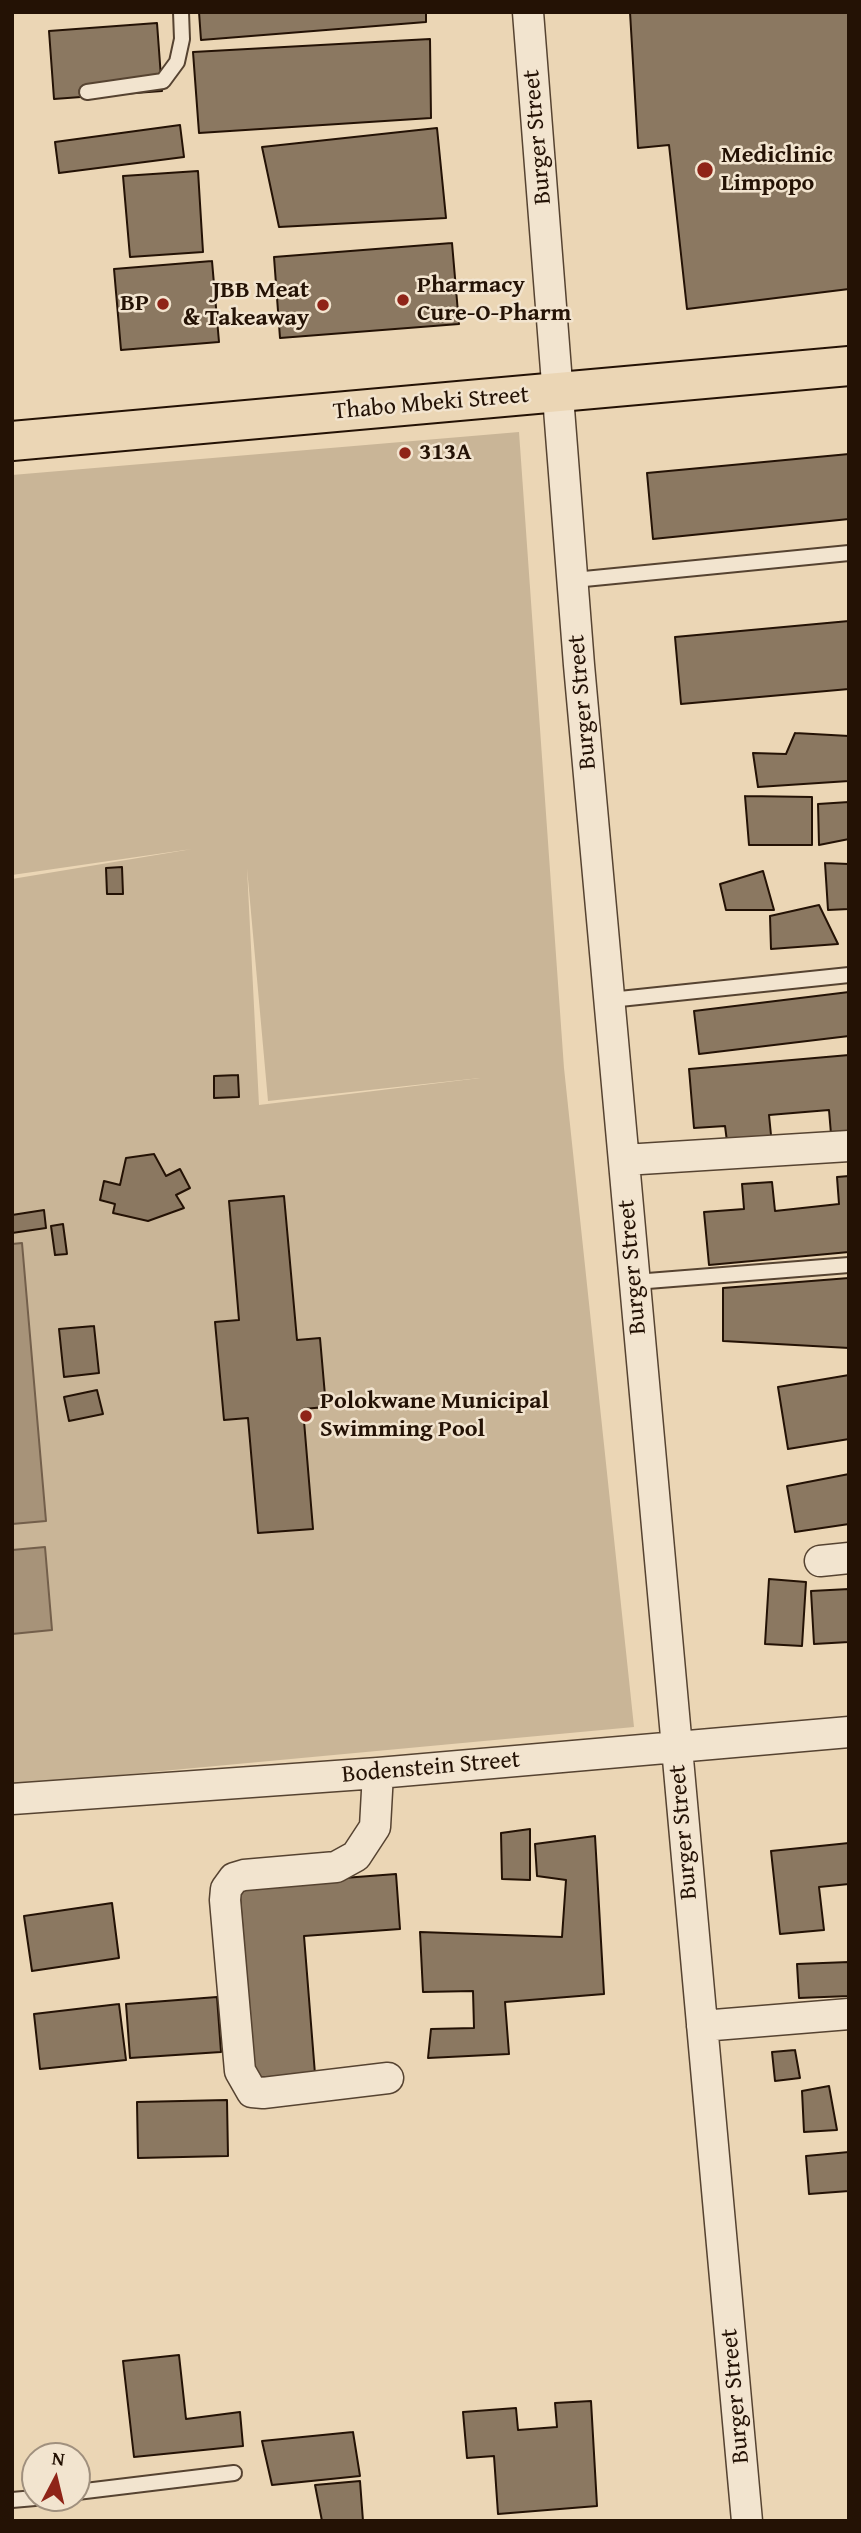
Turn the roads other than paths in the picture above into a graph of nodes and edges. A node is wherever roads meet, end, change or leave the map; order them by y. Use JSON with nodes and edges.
{"nodes":[{"id":1,"x":181,"y":12,"type":"edge"},
{"id":2,"x":527,"y":12,"type":"edge"},
{"id":3,"x":87,"y":92,"type":"dead end"},
{"id":4,"x":849,"y":366,"type":"edge"},
{"id":5,"x":559,"y":393,"type":"junction"},
{"id":6,"x":12,"y":442,"type":"edge"},
{"id":7,"x":849,"y":553,"type":"edge"},
{"id":8,"x":574,"y":580,"type":"junction"},
{"id":9,"x":849,"y":975,"type":"edge"},
{"id":10,"x":610,"y":1000,"type":"junction"},
{"id":11,"x":849,"y":1146,"type":"edge"},
{"id":12,"x":624,"y":1160,"type":"junction"},
{"id":13,"x":849,"y":1265,"type":"edge"},
{"id":14,"x":635,"y":1282,"type":"junction"},
{"id":15,"x":849,"y":1732,"type":"edge"},
{"id":16,"x":676,"y":1747,"type":"junction"},
{"id":17,"x":379,"y":1773,"type":"junction"},
{"id":18,"x":12,"y":1799,"type":"edge"},
{"id":19,"x":849,"y":2014,"type":"edge"},
{"id":20,"x":702,"y":2026,"type":"junction"},
{"id":21,"x":388,"y":2078,"type":"dead end"},
{"id":22,"x":233,"y":2473,"type":"dead end"},
{"id":23,"x":91,"y":2491,"type":"edge"},
{"id":24,"x":747,"y":2521,"type":"edge"}],
"edges":[{"from":1,"to":3,"type":"lane"},
{"from":2,"to":5,"type":"street","name":"Burger Street"},
{"from":4,"to":5,"type":"main road","name":"Thabo Mbeki Street"},
{"from":5,"to":6,"type":"main road","name":"Thabo Mbeki Street"},
{"from":5,"to":8,"type":"street","name":"Burger Street"},
{"from":7,"to":8,"type":"lane"},
{"from":8,"to":10,"type":"street","name":"Burger Street"},
{"from":9,"to":10,"type":"lane"},
{"from":10,"to":12,"type":"street","name":"Burger Street"},
{"from":11,"to":12,"type":"street"},
{"from":12,"to":14,"type":"street","name":"Burger Street"},
{"from":13,"to":14,"type":"lane"},
{"from":14,"to":16,"type":"street","name":"Burger Street"},
{"from":15,"to":16,"type":"street","name":"Bodenstein Street"},
{"from":16,"to":17,"type":"street","name":"Bodenstein Street"},
{"from":16,"to":20,"type":"street","name":"Burger Street"},
{"from":17,"to":18,"type":"street","name":"Bodenstein Street"},
{"from":17,"to":21,"type":"street"},
{"from":19,"to":20,"type":"street"},
{"from":20,"to":24,"type":"street","name":"Burger Street"},
{"from":22,"to":23,"type":"lane"}]}
